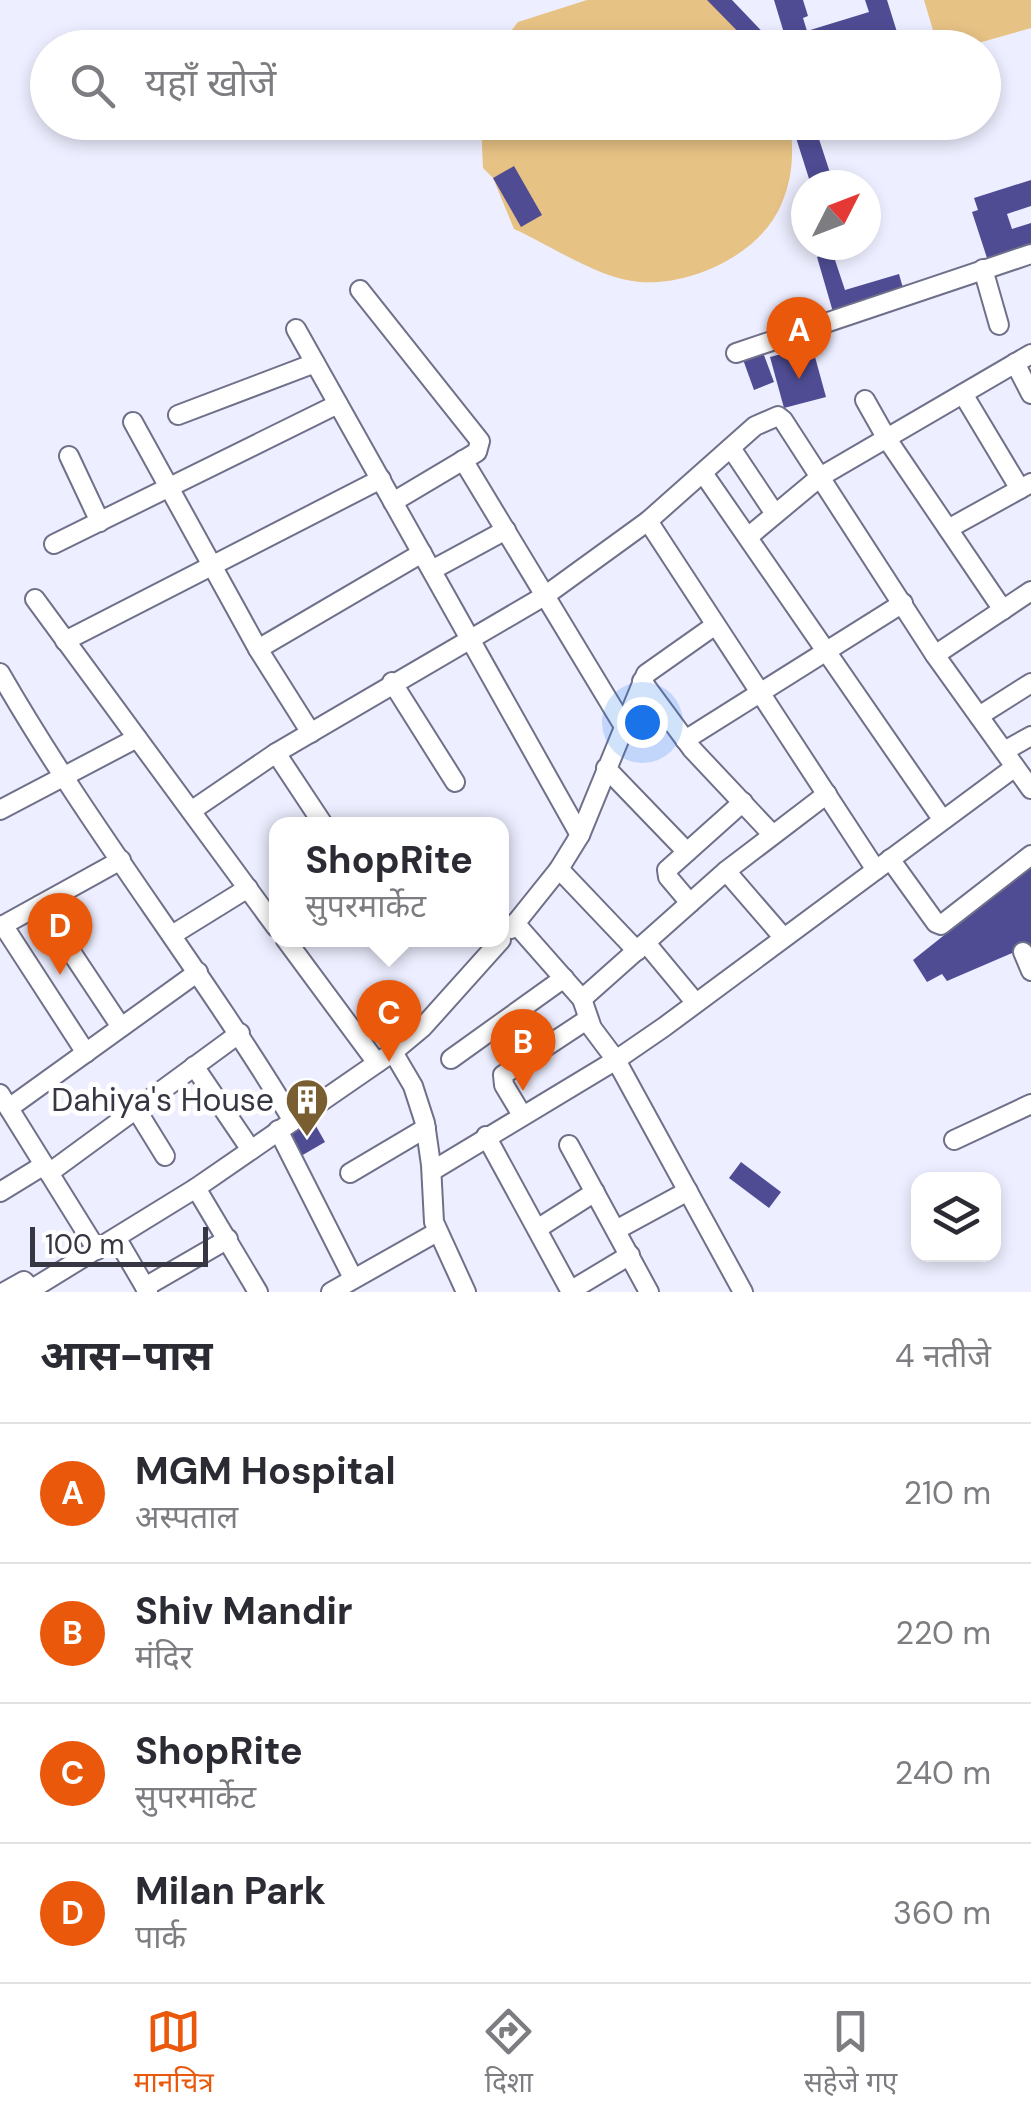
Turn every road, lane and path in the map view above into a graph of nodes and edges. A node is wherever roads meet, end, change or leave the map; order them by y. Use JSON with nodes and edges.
{"nodes":[{"id":1,"x":1031,"y":254,"type":"edge"},
{"id":2,"x":983,"y":269,"type":"junction"},
{"id":3,"x":360,"y":290,"type":"dead end"},
{"id":4,"x":999,"y":325,"type":"dead end"},
{"id":5,"x":296,"y":329,"type":"dead end"},
{"id":6,"x":736,"y":353,"type":"dead end"},
{"id":7,"x":1023,"y":358,"type":"edge"},
{"id":8,"x":316,"y":363,"type":"junction"},
{"id":9,"x":963,"y":394,"type":"junction"},
{"id":10,"x":1031,"y":394,"type":"edge"},
{"id":11,"x":865,"y":400,"type":"dead end"},
{"id":12,"x":338,"y":404,"type":"junction"},
{"id":13,"x":178,"y":415,"type":"dead end"},
{"id":14,"x":133,"y":422,"type":"dead end"},
{"id":15,"x":887,"y":439,"type":"junction"},
{"id":16,"x":731,"y":448,"type":"junction"},
{"id":17,"x":69,"y":456,"type":"dead end"},
{"id":18,"x":463,"y":460,"type":"junction"},
{"id":19,"x":703,"y":473,"type":"junction"},
{"id":20,"x":820,"y":477,"type":"junction"},
{"id":21,"x":380,"y":479,"type":"junction"},
{"id":22,"x":1025,"y":486,"type":"edge"},
{"id":23,"x":166,"y":488,"type":"junction"},
{"id":24,"x":393,"y":502,"type":"junction"},
{"id":25,"x":776,"y":514,"type":"junction"},
{"id":26,"x":648,"y":521,"type":"junction"},
{"id":27,"x":100,"y":522,"type":"junction"},
{"id":28,"x":948,"y":529,"type":"junction"},
{"id":29,"x":506,"y":530,"type":"junction"},
{"id":30,"x":748,"y":537,"type":"junction"},
{"id":31,"x":54,"y":544,"type":"dead end"},
{"id":32,"x":422,"y":553,"type":"junction"},
{"id":33,"x":211,"y":566,"type":"junction"},
{"id":34,"x":432,"y":570,"type":"junction"},
{"id":35,"x":1031,"y":591,"type":"edge"},
{"id":36,"x":546,"y":596,"type":"junction"},
{"id":37,"x":35,"y":599,"type":"dead end"},
{"id":38,"x":903,"y":603,"type":"junction"},
{"id":39,"x":1002,"y":610,"type":"junction"},
{"id":40,"x":714,"y":626,"type":"junction"},
{"id":41,"x":470,"y":638,"type":"junction"},
{"id":42,"x":66,"y":640,"type":"junction"},
{"id":43,"x":258,"y":649,"type":"junction"},
{"id":44,"x":828,"y":651,"type":"junction"},
{"id":45,"x":936,"y":655,"type":"junction"},
{"id":46,"x":0,"y":674,"type":"edge"},
{"id":47,"x":642,"y":681,"type":"junction"},
{"id":48,"x":392,"y":682,"type":"junction"},
{"id":49,"x":1031,"y":683,"type":"edge"},
{"id":50,"x":758,"y":694,"type":"junction"},
{"id":51,"x":7,"y":701,"type":"edge"},
{"id":52,"x":979,"y":716,"type":"junction"},
{"id":53,"x":625,"y":728,"type":"junction"},
{"id":54,"x":311,"y":733,"type":"junction"},
{"id":55,"x":1031,"y":736,"type":"edge"},
{"id":56,"x":138,"y":738,"type":"junction"},
{"id":57,"x":685,"y":740,"type":"junction"},
{"id":58,"x":276,"y":752,"type":"junction"},
{"id":59,"x":1009,"y":759,"type":"junction"},
{"id":60,"x":606,"y":768,"type":"junction"},
{"id":61,"x":64,"y":775,"type":"junction"},
{"id":62,"x":455,"y":782,"type":"dead end"},
{"id":63,"x":1031,"y":789,"type":"edge"},
{"id":64,"x":827,"y":794,"type":"junction"},
{"id":65,"x":743,"y":802,"type":"junction"},
{"id":66,"x":0,"y":810,"type":"edge"},
{"id":67,"x":191,"y":811,"type":"junction"},
{"id":68,"x":319,"y":817,"type":"edge"},
{"id":69,"x":942,"y":819,"type":"junction"},
{"id":70,"x":772,"y":834,"type":"junction"},
{"id":71,"x":580,"y":836,"type":"junction"},
{"id":72,"x":686,"y":852,"type":"junction"},
{"id":73,"x":1031,"y":855,"type":"edge"},
{"id":74,"x":121,"y":860,"type":"junction"},
{"id":75,"x":883,"y":864,"type":"junction"},
{"id":76,"x":558,"y":869,"type":"junction"},
{"id":77,"x":726,"y":872,"type":"junction"},
{"id":78,"x":248,"y":888,"type":"junction"},
{"id":79,"x":40,"y":904,"type":"junction"},
{"id":80,"x":690,"y":904,"type":"junction"},
{"id":81,"x":269,"y":917,"type":"edge"},
{"id":82,"x":515,"y":923,"type":"junction"},
{"id":83,"x":1,"y":926,"type":"edge"},
{"id":84,"x":509,"y":930,"type":"edge"},
{"id":85,"x":172,"y":934,"type":"junction"},
{"id":86,"x":782,"y":937,"type":"junction"},
{"id":87,"x":291,"y":947,"type":"edge"},
{"id":88,"x":494,"y":947,"type":"edge"},
{"id":89,"x":641,"y":947,"type":"junction"},
{"id":90,"x":1023,"y":952,"type":"dead end"},
{"id":91,"x":1031,"y":971,"type":"edge"},
{"id":92,"x":198,"y":972,"type":"junction"},
{"id":93,"x":564,"y":978,"type":"junction"},
{"id":94,"x":582,"y":999,"type":"junction"},
{"id":95,"x":695,"y":1002,"type":"junction"},
{"id":96,"x":588,"y":1019,"type":"junction"},
{"id":97,"x":121,"y":1027,"type":"junction"},
{"id":98,"x":240,"y":1033,"type":"junction"},
{"id":99,"x":394,"y":1052,"type":"junction"},
{"id":100,"x":86,"y":1053,"type":"junction"},
{"id":101,"x":451,"y":1058,"type":"dead end"},
{"id":102,"x":616,"y":1060,"type":"junction"},
{"id":103,"x":377,"y":1063,"type":"junction"},
{"id":104,"x":194,"y":1066,"type":"junction"},
{"id":105,"x":4,"y":1101,"type":"edge"},
{"id":106,"x":1031,"y":1104,"type":"edge"},
{"id":107,"x":136,"y":1110,"type":"junction"},
{"id":108,"x":522,"y":1115,"type":"junction"},
{"id":109,"x":286,"y":1126,"type":"junction"},
{"id":110,"x":426,"y":1128,"type":"junction"},
{"id":111,"x":486,"y":1136,"type":"junction"},
{"id":112,"x":954,"y":1140,"type":"dead end"},
{"id":113,"x":569,"y":1145,"type":"dead end"},
{"id":114,"x":250,"y":1150,"type":"junction"},
{"id":115,"x":165,"y":1156,"type":"dead end"},
{"id":116,"x":46,"y":1169,"type":"junction"},
{"id":117,"x":432,"y":1171,"type":"junction"},
{"id":118,"x":350,"y":1174,"type":"dead end"},
{"id":119,"x":196,"y":1188,"type":"junction"},
{"id":120,"x":688,"y":1191,"type":"junction"},
{"id":121,"x":0,"y":1192,"type":"edge"},
{"id":122,"x":595,"y":1192,"type":"junction"},
{"id":123,"x":537,"y":1228,"type":"junction"},
{"id":124,"x":616,"y":1230,"type":"junction"},
{"id":125,"x":437,"y":1232,"type":"junction"},
{"id":126,"x":117,"y":1239,"type":"junction"},
{"id":127,"x":228,"y":1239,"type":"junction"},
{"id":128,"x":96,"y":1250,"type":"junction"},
{"id":129,"x":630,"y":1255,"type":"junction"},
{"id":130,"x":358,"y":1276,"type":"junction"},
{"id":131,"x":33,"y":1290,"type":"edge"},
{"id":132,"x":147,"y":1290,"type":"edge"},
{"id":133,"x":571,"y":1291,"type":"edge"},
{"id":134,"x":741,"y":1291,"type":"edge"},
{"id":135,"x":4,"y":1292,"type":"edge"},
{"id":136,"x":258,"y":1292,"type":"edge"},
{"id":137,"x":331,"y":1292,"type":"edge"},
{"id":138,"x":372,"y":1292,"type":"edge"},
{"id":139,"x":466,"y":1292,"type":"edge"},
{"id":140,"x":649,"y":1292,"type":"edge"}],
"edges":[{"from":1,"to":2,"type":"street"},
{"from":2,"to":4,"type":"street"},
{"from":2,"to":6,"type":"street"},
{"from":3,"to":18,"type":"street"},
{"from":5,"to":8,"type":"street"},
{"from":7,"to":9,"type":"street"},
{"from":7,"to":10,"type":"street"},
{"from":8,"to":12,"type":"street"},
{"from":8,"to":13,"type":"street"},
{"from":9,"to":15,"type":"street"},
{"from":9,"to":22,"type":"street"},
{"from":11,"to":15,"type":"street"},
{"from":12,"to":21,"type":"street"},
{"from":12,"to":23,"type":"street"},
{"from":14,"to":23,"type":"street"},
{"from":15,"to":20,"type":"street"},
{"from":15,"to":28,"type":"street"},
{"from":16,"to":19,"type":"street"},
{"from":16,"to":20,"type":"street"},
{"from":16,"to":25,"type":"street"},
{"from":17,"to":27,"type":"street"},
{"from":18,"to":24,"type":"street"},
{"from":18,"to":29,"type":"street"},
{"from":19,"to":26,"type":"street"},
{"from":19,"to":30,"type":"street"},
{"from":20,"to":25,"type":"street"},
{"from":20,"to":38,"type":"street"},
{"from":21,"to":24,"type":"street"},
{"from":21,"to":33,"type":"street"},
{"from":22,"to":28,"type":"street"},
{"from":23,"to":27,"type":"street"},
{"from":23,"to":33,"type":"street"},
{"from":24,"to":32,"type":"street"},
{"from":25,"to":30,"type":"street"},
{"from":26,"to":36,"type":"street"},
{"from":26,"to":40,"type":"street"},
{"from":27,"to":31,"type":"street"},
{"from":28,"to":39,"type":"street"},
{"from":29,"to":34,"type":"street"},
{"from":29,"to":36,"type":"street"},
{"from":30,"to":44,"type":"street"},
{"from":32,"to":34,"type":"street"},
{"from":32,"to":43,"type":"street"},
{"from":33,"to":42,"type":"street"},
{"from":33,"to":43,"type":"street"},
{"from":34,"to":41,"type":"street"},
{"from":35,"to":39,"type":"street"},
{"from":36,"to":41,"type":"street"},
{"from":36,"to":53,"type":"street"},
{"from":37,"to":42,"type":"street"},
{"from":38,"to":44,"type":"street"},
{"from":38,"to":45,"type":"street"},
{"from":39,"to":45,"type":"street"},
{"from":40,"to":47,"type":"street"},
{"from":40,"to":50,"type":"street"},
{"from":41,"to":48,"type":"street"},
{"from":41,"to":71,"type":"street"},
{"from":42,"to":56,"type":"street"},
{"from":43,"to":54,"type":"street"},
{"from":44,"to":50,"type":"street"},
{"from":44,"to":69,"type":"street"},
{"from":45,"to":52,"type":"street"},
{"from":46,"to":51,"type":"street"},
{"from":47,"to":53,"type":"street"},
{"from":47,"to":57,"type":"street"},
{"from":48,"to":54,"type":"street"},
{"from":48,"to":62,"type":"street"},
{"from":49,"to":52,"type":"street"},
{"from":50,"to":57,"type":"street"},
{"from":50,"to":64,"type":"street"},
{"from":51,"to":61,"type":"street"},
{"from":52,"to":59,"type":"street"},
{"from":53,"to":60,"type":"street"},
{"from":54,"to":58,"type":"street"},
{"from":55,"to":59,"type":"street"},
{"from":56,"to":61,"type":"street"},
{"from":56,"to":67,"type":"street"},
{"from":57,"to":65,"type":"street"},
{"from":58,"to":67,"type":"street"},
{"from":58,"to":68,"type":"street"},
{"from":59,"to":63,"type":"street"},
{"from":59,"to":69,"type":"street"},
{"from":60,"to":71,"type":"street"},
{"from":60,"to":72,"type":"street"},
{"from":61,"to":66,"type":"street"},
{"from":61,"to":74,"type":"street"},
{"from":64,"to":70,"type":"street"},
{"from":64,"to":75,"type":"street"},
{"from":65,"to":70,"type":"street"},
{"from":65,"to":72,"type":"street"},
{"from":67,"to":78,"type":"street"},
{"from":69,"to":75,"type":"street"},
{"from":70,"to":77,"type":"street"},
{"from":71,"to":76,"type":"street"},
{"from":72,"to":80,"type":"street"},
{"from":73,"to":75,"type":"street"},
{"from":74,"to":79,"type":"street"},
{"from":74,"to":85,"type":"street"},
{"from":75,"to":86,"type":"street"},
{"from":76,"to":82,"type":"street"},
{"from":76,"to":89,"type":"street"},
{"from":77,"to":80,"type":"street"},
{"from":77,"to":86,"type":"street"},
{"from":78,"to":81,"type":"street"},
{"from":78,"to":85,"type":"street"},
{"from":79,"to":83,"type":"street"},
{"from":79,"to":97,"type":"street"},
{"from":80,"to":89,"type":"street"},
{"from":82,"to":84,"type":"street"},
{"from":82,"to":93,"type":"street"},
{"from":83,"to":100,"type":"street"},
{"from":85,"to":92,"type":"street"},
{"from":86,"to":95,"type":"street"},
{"from":87,"to":103,"type":"street"},
{"from":88,"to":99,"type":"street"},
{"from":89,"to":94,"type":"street"},
{"from":89,"to":95,"type":"street"},
{"from":90,"to":91,"type":"street"},
{"from":92,"to":97,"type":"street"},
{"from":92,"to":98,"type":"street"},
{"from":93,"to":94,"type":"street"},
{"from":93,"to":101,"type":"street"},
{"from":94,"to":96,"type":"street"},
{"from":95,"to":102,"type":"street"},
{"from":96,"to":102,"type":"street"},
{"from":96,"to":108,"type":"street"},
{"from":97,"to":100,"type":"street"},
{"from":98,"to":104,"type":"street"},
{"from":98,"to":109,"type":"street"},
{"from":99,"to":103,"type":"street"},
{"from":99,"to":110,"type":"street"},
{"from":100,"to":105,"type":"street"},
{"from":102,"to":108,"type":"street"},
{"from":102,"to":120,"type":"street"},
{"from":103,"to":109,"type":"street"},
{"from":104,"to":107,"type":"street"},
{"from":104,"to":114,"type":"street"},
{"from":105,"to":116,"type":"street"},
{"from":106,"to":112,"type":"street"},
{"from":107,"to":115,"type":"street"},
{"from":107,"to":116,"type":"street"},
{"from":108,"to":111,"type":"street"},
{"from":109,"to":114,"type":"street"},
{"from":109,"to":130,"type":"street"},
{"from":110,"to":117,"type":"street"},
{"from":110,"to":118,"type":"street"},
{"from":111,"to":117,"type":"street"},
{"from":111,"to":123,"type":"street"},
{"from":113,"to":122,"type":"street"},
{"from":114,"to":119,"type":"street"},
{"from":116,"to":121,"type":"street"},
{"from":116,"to":128,"type":"street"},
{"from":117,"to":125,"type":"street"},
{"from":119,"to":126,"type":"street"},
{"from":119,"to":127,"type":"street"},
{"from":120,"to":124,"type":"street"},
{"from":120,"to":134,"type":"street"},
{"from":122,"to":123,"type":"street"},
{"from":122,"to":124,"type":"street"},
{"from":123,"to":133,"type":"street"},
{"from":124,"to":129,"type":"street"},
{"from":125,"to":130,"type":"street"},
{"from":125,"to":139,"type":"street"},
{"from":126,"to":128,"type":"street"},
{"from":126,"to":132,"type":"street"},
{"from":127,"to":132,"type":"street"},
{"from":127,"to":136,"type":"street"},
{"from":128,"to":131,"type":"street"},
{"from":129,"to":133,"type":"street"},
{"from":129,"to":140,"type":"street"},
{"from":130,"to":137,"type":"street"},
{"from":130,"to":138,"type":"street"},
{"from":131,"to":135,"type":"street"}]}
